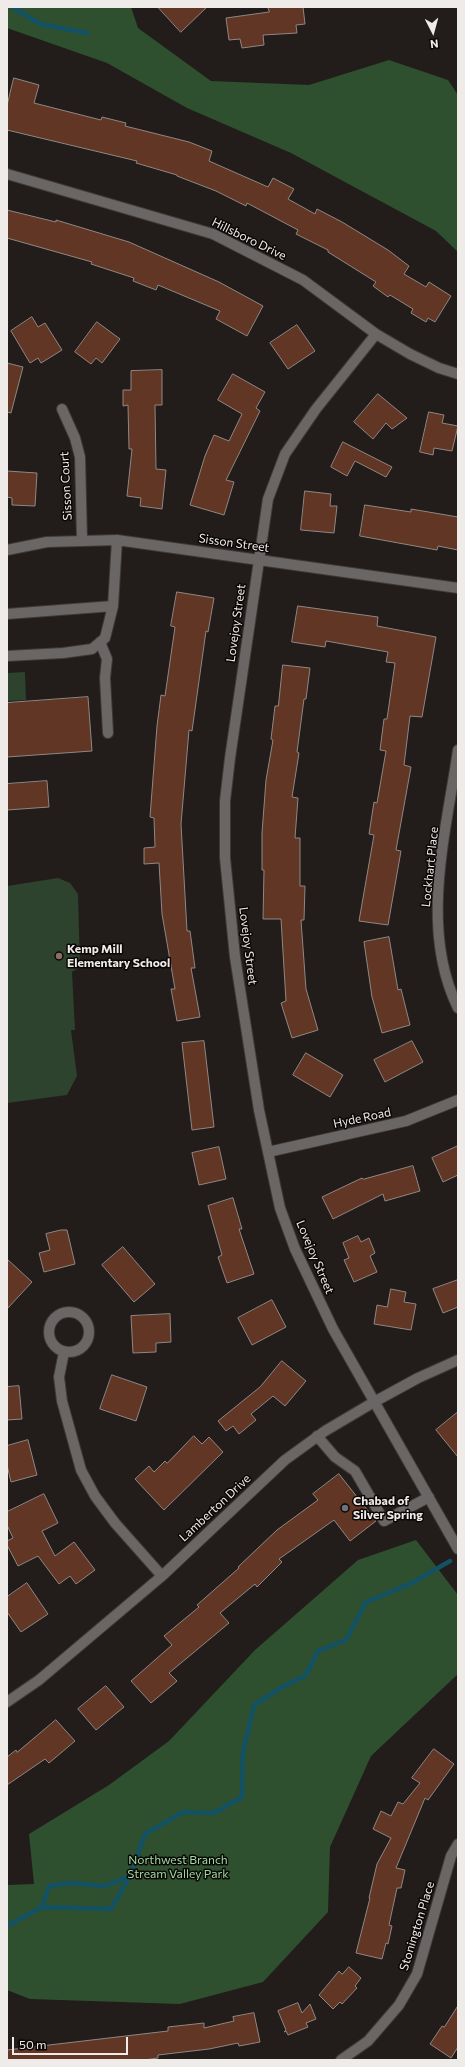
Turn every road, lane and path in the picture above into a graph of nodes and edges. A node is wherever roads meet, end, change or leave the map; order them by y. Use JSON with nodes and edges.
{"nodes":[{"id":1,"x":7,"y":174,"type":"edge"},
{"id":2,"x":376,"y":334,"type":"junction"},
{"id":3,"x":458,"y":374,"type":"edge"},
{"id":4,"x":62,"y":409,"type":"dead end"},
{"id":5,"x":82,"y":540,"type":"junction"},
{"id":6,"x":118,"y":540,"type":"junction"},
{"id":7,"x":7,"y":550,"type":"edge"},
{"id":8,"x":258,"y":559,"type":"junction"},
{"id":9,"x":458,"y":588,"type":"edge"},
{"id":10,"x":113,"y":606,"type":"junction"},
{"id":11,"x":7,"y":614,"type":"edge"},
{"id":12,"x":100,"y":642,"type":"junction"},
{"id":13,"x":7,"y":656,"type":"edge"},
{"id":14,"x":108,"y":733,"type":"dead end"},
{"id":15,"x":458,"y":750,"type":"edge"},
{"id":16,"x":458,"y":1008,"type":"edge"},
{"id":17,"x":458,"y":1100,"type":"edge"},
{"id":18,"x":268,"y":1152,"type":"junction"},
{"id":19,"x":64,"y":1352,"type":"junction"},
{"id":20,"x":458,"y":1360,"type":"edge"},
{"id":21,"x":374,"y":1402,"type":"junction"},
{"id":22,"x":317,"y":1436,"type":"junction"},
{"id":23,"x":429,"y":1497,"type":"junction"},
{"id":24,"x":458,"y":1549,"type":"edge"},
{"id":25,"x":162,"y":1576,"type":"junction"},
{"id":26,"x":7,"y":1702,"type":"edge"},
{"id":27,"x":458,"y":1844,"type":"edge"},
{"id":28,"x":341,"y":2060,"type":"edge"}],
"edges":[{"from":1,"to":2,"type":"street","name":"Hillsboro Drive"},
{"from":2,"to":3,"type":"street","name":"Hillsboro Drive"},
{"from":2,"to":8,"type":"street","name":"Lovejoy Street"},
{"from":4,"to":5,"type":"street","name":"Sisson Court"},
{"from":5,"to":6,"type":"street","name":"Sisson Street"},
{"from":5,"to":7,"type":"street","name":"Sisson Street"},
{"from":6,"to":8,"type":"street","name":"Sisson Street"},
{"from":6,"to":10,"type":"street"},
{"from":8,"to":9,"type":"street","name":"Sisson Street"},
{"from":8,"to":18,"type":"street","name":"Lovejoy Street"},
{"from":10,"to":11,"type":"street"},
{"from":10,"to":12,"type":"street"},
{"from":12,"to":13,"type":"street"},
{"from":12,"to":14,"type":"street"},
{"from":15,"to":16,"type":"street","name":"Lockhart Place"},
{"from":17,"to":18,"type":"street","name":"Hyde Road"},
{"from":18,"to":21,"type":"street","name":"Lovejoy Street"},
{"from":19,"to":19,"type":"street"},
{"from":19,"to":25,"type":"street"},
{"from":20,"to":21,"type":"street","name":"Lamberton Drive"},
{"from":21,"to":22,"type":"street","name":"Lamberton Drive"},
{"from":21,"to":23,"type":"street","name":"Lovejoy Street"},
{"from":22,"to":23,"type":"street"},
{"from":22,"to":25,"type":"street","name":"Lamberton Drive"},
{"from":23,"to":24,"type":"street","name":"Lovejoy Street"},
{"from":25,"to":26,"type":"street","name":"Lamberton Drive"},
{"from":27,"to":28,"type":"street","name":"Stonington Place"}]}
